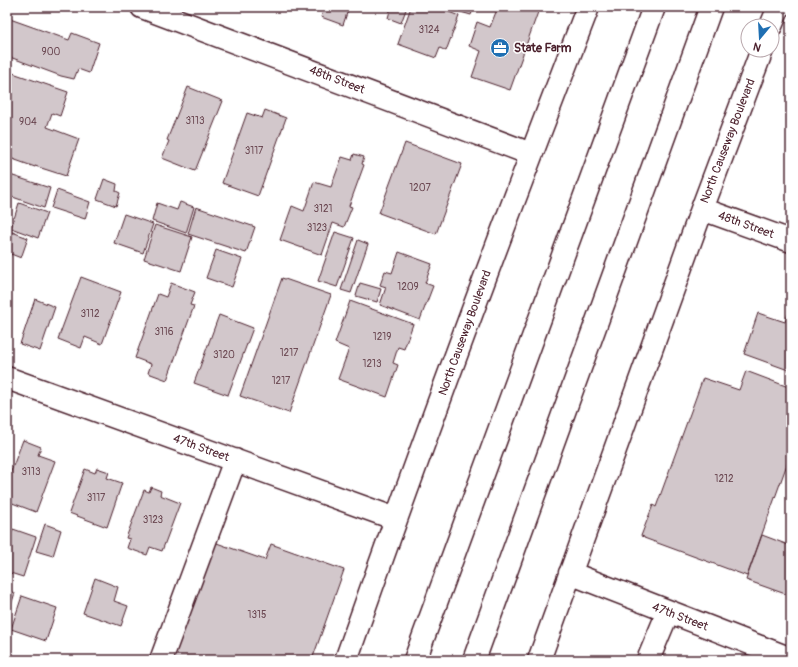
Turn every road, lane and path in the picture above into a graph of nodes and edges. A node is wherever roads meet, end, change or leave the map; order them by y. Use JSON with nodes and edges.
{"nodes":[{"id":1,"x":142,"y":7,"type":"edge"},
{"id":2,"x":588,"y":7,"type":"edge"},
{"id":3,"x":654,"y":7,"type":"edge"},
{"id":4,"x":711,"y":7,"type":"edge"},
{"id":5,"x":779,"y":7,"type":"edge"},
{"id":6,"x":774,"y":18,"type":"edge"},
{"id":7,"x":759,"y":58,"type":"edge"},
{"id":8,"x":531,"y":154,"type":"junction"},
{"id":9,"x":702,"y":209,"type":"junction"},
{"id":10,"x":791,"y":241,"type":"edge"},
{"id":11,"x":7,"y":378,"type":"edge"},
{"id":12,"x":235,"y":460,"type":"junction"},
{"id":13,"x":396,"y":519,"type":"junction"},
{"id":14,"x":570,"y":573,"type":"junction"},
{"id":15,"x":668,"y":612,"type":"junction"},
{"id":16,"x":791,"y":659,"type":"edge"},
{"id":17,"x":161,"y":660,"type":"edge"},
{"id":18,"x":346,"y":660,"type":"edge"},
{"id":19,"x":415,"y":660,"type":"edge"},
{"id":20,"x":474,"y":660,"type":"edge"},
{"id":21,"x":538,"y":660,"type":"edge"},
{"id":22,"x":648,"y":660,"type":"edge"}],
"edges":[{"from":1,"to":8,"type":"main road","name":"48th Street"},
{"from":2,"to":8,"type":"main road","name":"North Causeway Boulevard"},
{"from":3,"to":19,"type":"main road"},
{"from":4,"to":20,"type":"main road"},
{"from":5,"to":6,"type":"main road"},
{"from":7,"to":9,"type":"main road","name":"North Causeway Boulevard"},
{"from":8,"to":13,"type":"main road","name":"North Causeway Boulevard"},
{"from":9,"to":10,"type":"main road","name":"48th Street"},
{"from":9,"to":14,"type":"main road","name":"North Causeway Boulevard"},
{"from":11,"to":12,"type":"main road","name":"47th Street"},
{"from":12,"to":13,"type":"main road","name":"47th Street"},
{"from":12,"to":17,"type":"main road"},
{"from":13,"to":18,"type":"main road","name":"North Causeway Boulevard"},
{"from":14,"to":15,"type":"main road","name":"47th Street"},
{"from":14,"to":21,"type":"main road","name":"North Causeway Boulevard"},
{"from":15,"to":16,"type":"main road","name":"47th Street"},
{"from":15,"to":22,"type":"main road"}]}
